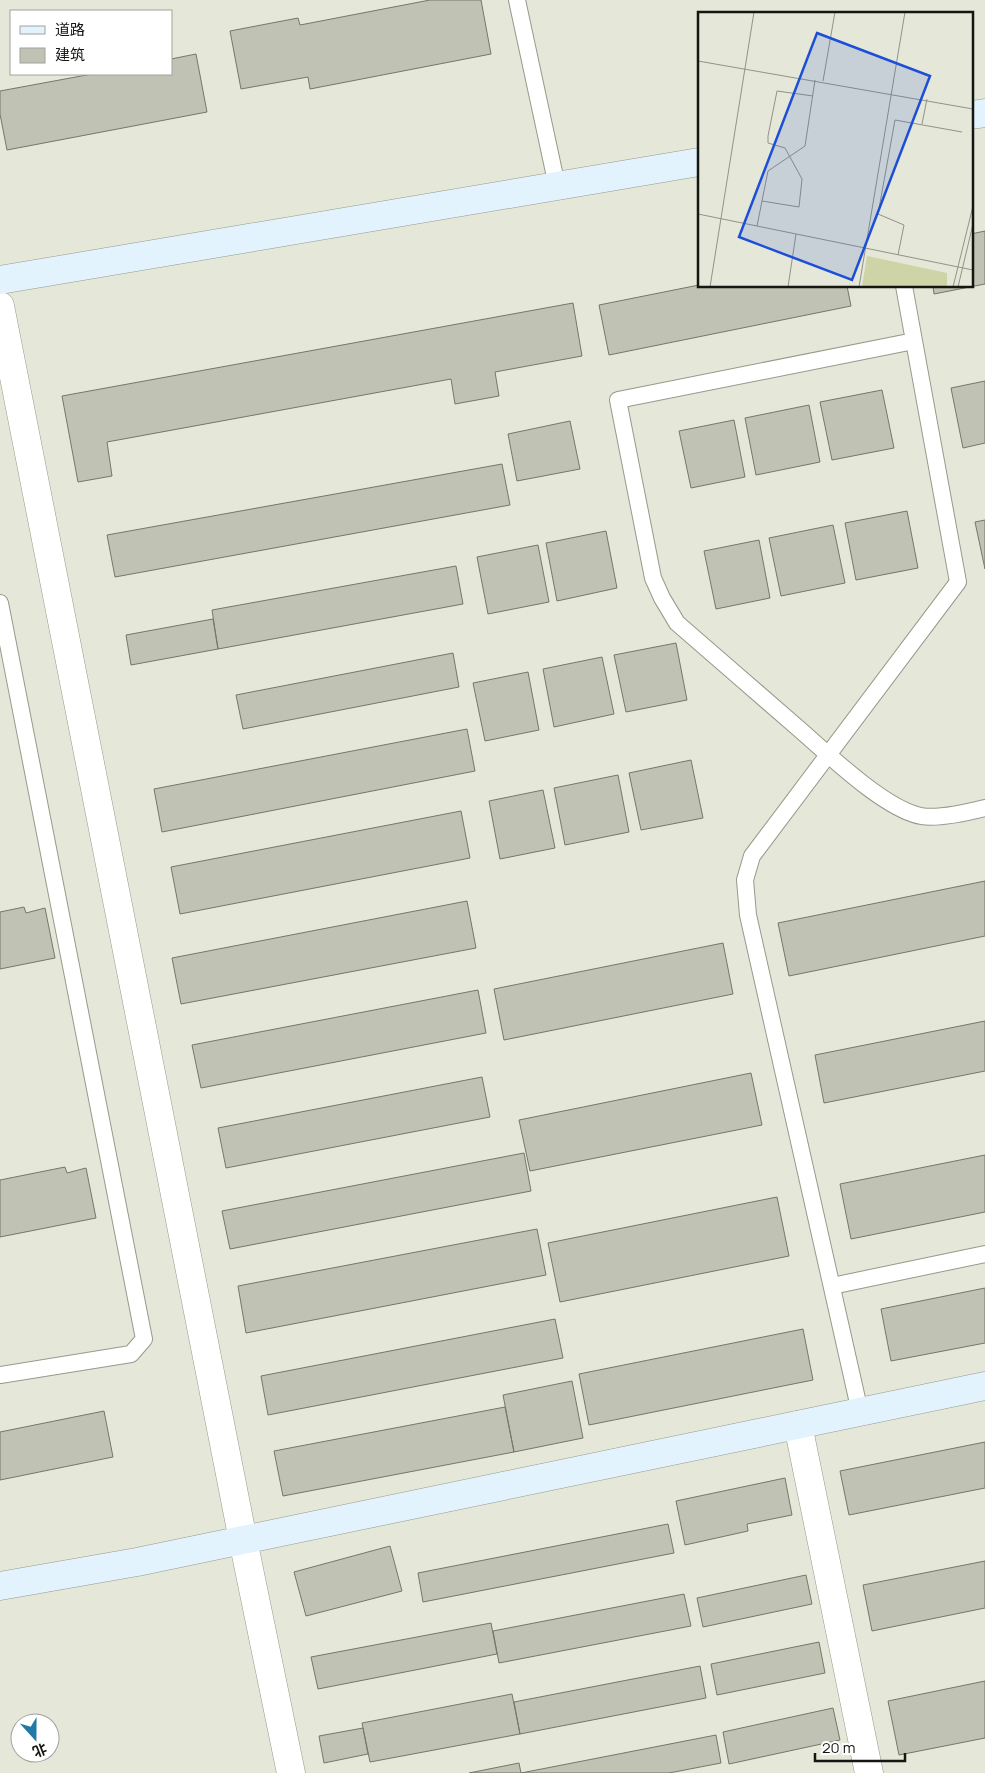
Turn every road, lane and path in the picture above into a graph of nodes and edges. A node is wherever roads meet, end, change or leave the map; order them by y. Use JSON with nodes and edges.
{"nodes":[{"id":1,"x":517,"y":0,"type":"edge"},
{"id":2,"x":985,"y":113,"type":"edge"},
{"id":3,"x":972,"y":115,"type":"edge"},
{"id":4,"x":698,"y":162,"type":"edge"},
{"id":5,"x":557,"y":186,"type":"junction"},
{"id":6,"x":0,"y":280,"type":"edge"},
{"id":7,"x":904,"y":288,"type":"edge"},
{"id":8,"x":0,"y":306,"type":"edge"},
{"id":9,"x":914,"y":341,"type":"junction"},
{"id":10,"x":0,"y":604,"type":"edge"},
{"id":11,"x":828,"y":754,"type":"junction"},
{"id":12,"x":985,"y":808,"type":"edge"},
{"id":13,"x":985,"y":1254,"type":"edge"},
{"id":14,"x":832,"y":1286,"type":"junction"},
{"id":15,"x":0,"y":1375,"type":"edge"},
{"id":16,"x":985,"y":1386,"type":"edge"},
{"id":17,"x":860,"y":1412,"type":"junction"},
{"id":18,"x":798,"y":1425,"type":"junction"},
{"id":19,"x":243,"y":1540,"type":"junction"},
{"id":20,"x":0,"y":1586,"type":"edge"},
{"id":21,"x":291,"y":1773,"type":"edge"},
{"id":22,"x":869,"y":1773,"type":"edge"}],
"edges":[{"from":1,"to":5,"type":"lane"},
{"from":2,"to":3,"type":"street"},
{"from":4,"to":5,"type":"street"},
{"from":5,"to":6,"type":"street"},
{"from":7,"to":9,"type":"lane"},
{"from":8,"to":19,"type":"street"},
{"from":9,"to":11,"type":"lane"},
{"from":9,"to":11,"type":"lane"},
{"from":10,"to":15,"type":"lane"},
{"from":11,"to":12,"type":"lane"},
{"from":11,"to":14,"type":"lane"},
{"from":13,"to":14,"type":"lane"},
{"from":14,"to":17,"type":"lane"},
{"from":16,"to":17,"type":"street"},
{"from":17,"to":18,"type":"street"},
{"from":18,"to":19,"type":"street"},
{"from":18,"to":22,"type":"street"},
{"from":19,"to":20,"type":"street"},
{"from":19,"to":21,"type":"street"}]}
